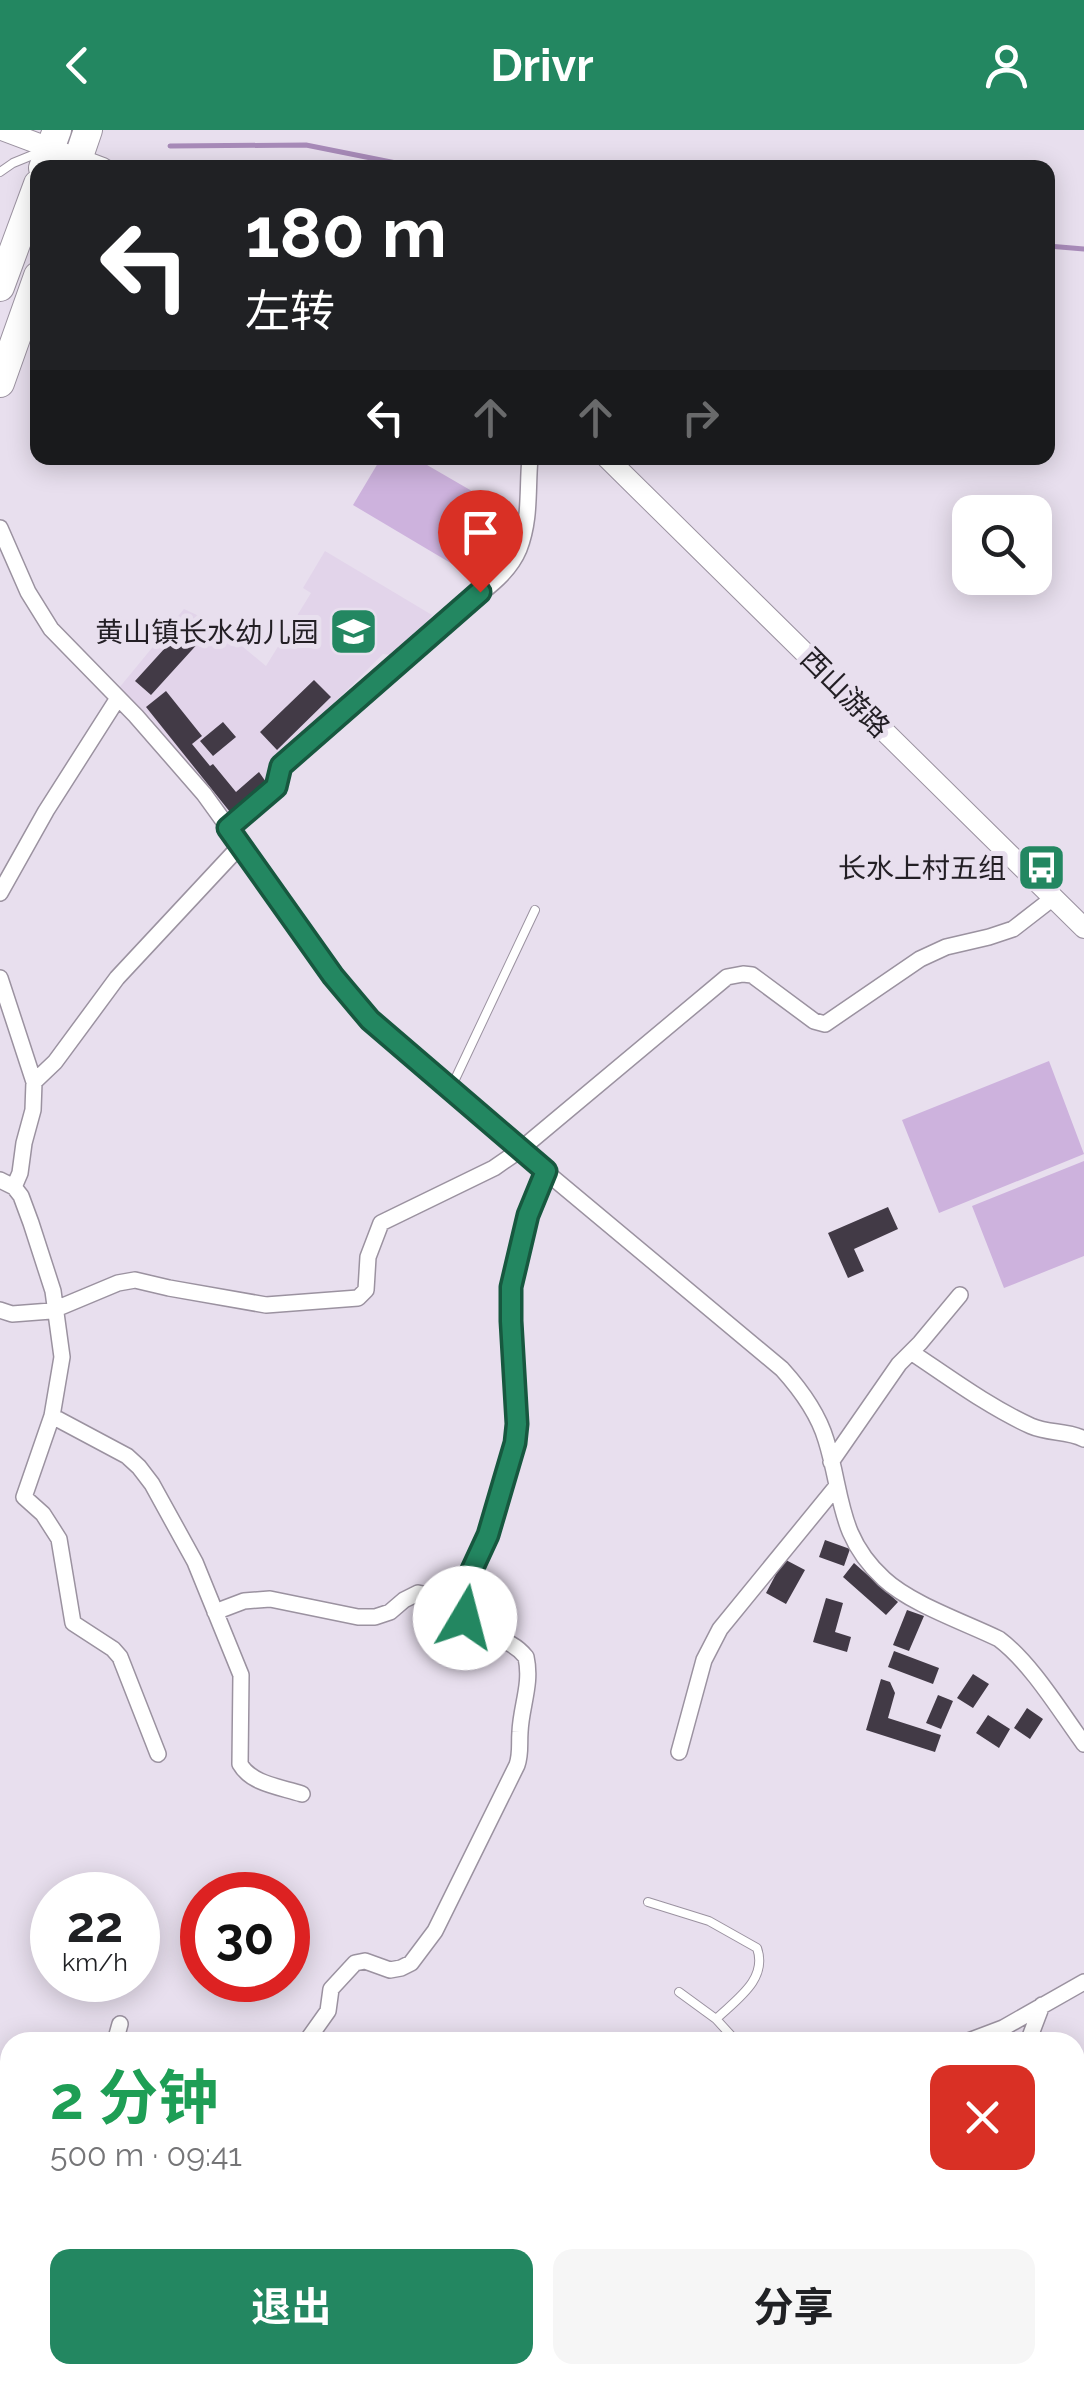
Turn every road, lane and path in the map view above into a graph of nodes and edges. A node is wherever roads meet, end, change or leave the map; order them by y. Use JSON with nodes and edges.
{"nodes":[{"id":1,"x":2,"y":130,"type":"edge"},
{"id":2,"x":88,"y":130,"type":"edge"},
{"id":3,"x":50,"y":149,"type":"edge"},
{"id":4,"x":76,"y":160,"type":"edge"},
{"id":5,"x":85,"y":160,"type":"edge"},
{"id":6,"x":0,"y":172,"type":"edge"},
{"id":7,"x":30,"y":206,"type":"edge"},
{"id":8,"x":0,"y":287,"type":"edge"},
{"id":9,"x":30,"y":299,"type":"edge"},
{"id":10,"x":0,"y":383,"type":"edge"},
{"id":11,"x":530,"y":465,"type":"edge"},
{"id":12,"x":614,"y":465,"type":"edge"},
{"id":13,"x":0,"y":528,"type":"edge"},
{"id":14,"x":118,"y":698,"type":"junction"},
{"id":15,"x":228,"y":828,"type":"junction"},
{"id":16,"x":241,"y":845,"type":"junction"},
{"id":17,"x":0,"y":893,"type":"edge"},
{"id":18,"x":1053,"y":898,"type":"junction"},
{"id":19,"x":535,"y":910,"type":"dead end"},
{"id":20,"x":1084,"y":928,"type":"edge"},
{"id":21,"x":0,"y":978,"type":"edge"},
{"id":22,"x":34,"y":1082,"type":"junction"},
{"id":23,"x":450,"y":1090,"type":"junction"},
{"id":24,"x":520,"y":1150,"type":"junction"},
{"id":25,"x":546,"y":1171,"type":"junction"},
{"id":26,"x":7,"y":1184,"type":"edge"},
{"id":27,"x":960,"y":1295,"type":"dead end"},
{"id":28,"x":0,"y":1310,"type":"edge"},
{"id":29,"x":56,"y":1310,"type":"junction"},
{"id":30,"x":911,"y":1352,"type":"junction"},
{"id":31,"x":52,"y":1416,"type":"junction"},
{"id":32,"x":1084,"y":1439,"type":"edge"},
{"id":33,"x":831,"y":1462,"type":"junction"},
{"id":34,"x":836,"y":1487,"type":"junction"},
{"id":35,"x":458,"y":1600,"type":"junction"},
{"id":36,"x":216,"y":1612,"type":"junction"},
{"id":37,"x":1084,"y":1744,"type":"edge"},
{"id":38,"x":679,"y":1752,"type":"dead end"},
{"id":39,"x":158,"y":1754,"type":"dead end"},
{"id":40,"x":302,"y":1794,"type":"dead end"},
{"id":41,"x":648,"y":1902,"type":"dead end"},
{"id":42,"x":1084,"y":1982,"type":"edge"},
{"id":43,"x":679,"y":1992,"type":"dead end"},
{"id":44,"x":1042,"y":2005,"type":"junction"},
{"id":45,"x":716,"y":2019,"type":"junction"},
{"id":46,"x":120,"y":2024,"type":"dead end"},
{"id":47,"x":118,"y":2032,"type":"edge"},
{"id":48,"x":313,"y":2032,"type":"edge"},
{"id":49,"x":728,"y":2032,"type":"edge"},
{"id":50,"x":992,"y":2032,"type":"edge"},
{"id":51,"x":1032,"y":2032,"type":"edge"}],
"edges":[{"from":1,"to":3,"type":"street"},
{"from":2,"to":5,"type":"highway"},
{"from":3,"to":4,"type":"street"},
{"from":3,"to":6,"type":"lane"},
{"from":7,"to":8,"type":"highway"},
{"from":9,"to":10,"type":"highway"},
{"from":11,"to":15,"type":"street"},
{"from":12,"to":18,"type":"street","name":"西山游路"},
{"from":13,"to":14,"type":"street"},
{"from":14,"to":15,"type":"street"},
{"from":14,"to":17,"type":"street"},
{"from":15,"to":16,"type":"street"},
{"from":16,"to":22,"type":"street"},
{"from":16,"to":23,"type":"street"},
{"from":18,"to":20,"type":"street","name":"西山游路"},
{"from":18,"to":24,"type":"street"},
{"from":19,"to":23,"type":"lane"},
{"from":21,"to":22,"type":"street"},
{"from":22,"to":26,"type":"street"},
{"from":23,"to":24,"type":"street"},
{"from":24,"to":25,"type":"street"},
{"from":24,"to":29,"type":"street"},
{"from":25,"to":33,"type":"street"},
{"from":25,"to":35,"type":"street"},
{"from":26,"to":29,"type":"street"},
{"from":27,"to":30,"type":"street"},
{"from":28,"to":29,"type":"street"},
{"from":29,"to":31,"type":"street"},
{"from":30,"to":32,"type":"street"},
{"from":30,"to":33,"type":"street"},
{"from":31,"to":36,"type":"street"},
{"from":31,"to":39,"type":"street"},
{"from":33,"to":34,"type":"street"},
{"from":34,"to":37,"type":"street"},
{"from":34,"to":38,"type":"street"},
{"from":35,"to":36,"type":"street"},
{"from":35,"to":48,"type":"street"},
{"from":36,"to":40,"type":"street"},
{"from":41,"to":45,"type":"lane"},
{"from":42,"to":44,"type":"street"},
{"from":43,"to":45,"type":"lane"},
{"from":44,"to":50,"type":"street"},
{"from":44,"to":51,"type":"street"},
{"from":45,"to":49,"type":"lane"},
{"from":46,"to":47,"type":"street"}]}
